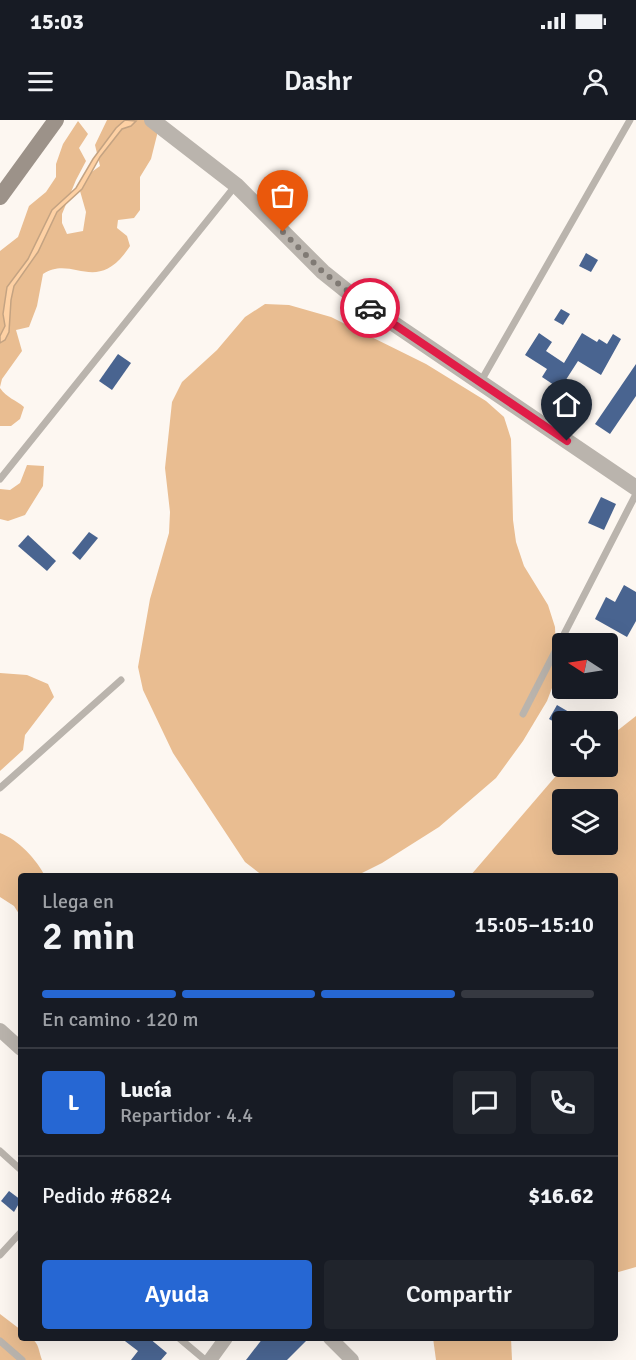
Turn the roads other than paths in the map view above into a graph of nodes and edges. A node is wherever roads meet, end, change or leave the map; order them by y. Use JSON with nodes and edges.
{"nodes":[{"id":1,"x":56,"y":120,"type":"edge"},
{"id":2,"x":152,"y":120,"type":"edge"},
{"id":3,"x":630,"y":120,"type":"edge"},
{"id":4,"x":236,"y":185,"type":"junction"},
{"id":5,"x":0,"y":197,"type":"edge"},
{"id":6,"x":480,"y":382,"type":"junction"},
{"id":7,"x":0,"y":480,"type":"edge"},
{"id":8,"x":636,"y":488,"type":"edge"},
{"id":9,"x":636,"y":494,"type":"edge"},
{"id":10,"x":121,"y":681,"type":"dead end"},
{"id":11,"x":523,"y":714,"type":"dead end"},
{"id":12,"x":0,"y":788,"type":"edge"},
{"id":13,"x":0,"y":1030,"type":"edge"},
{"id":14,"x":18,"y":1046,"type":"edge"},
{"id":15,"x":0,"y":1150,"type":"edge"},
{"id":16,"x":18,"y":1167,"type":"edge"},
{"id":17,"x":18,"y":1235,"type":"edge"},
{"id":18,"x":0,"y":1255,"type":"edge"},
{"id":19,"x":0,"y":1341,"type":"edge"},
{"id":20,"x":183,"y":1341,"type":"edge"},
{"id":21,"x":223,"y":1341,"type":"edge"},
{"id":22,"x":333,"y":1341,"type":"edge"},
{"id":23,"x":22,"y":1360,"type":"edge"},
{"id":24,"x":207,"y":1360,"type":"edge"},
{"id":25,"x":352,"y":1360,"type":"edge"}],
"edges":[{"from":1,"to":5,"type":"main road"},
{"from":2,"to":4,"type":"street"},
{"from":3,"to":6,"type":"lane"},
{"from":4,"to":6,"type":"street"},
{"from":4,"to":7,"type":"lane"},
{"from":6,"to":8,"type":"street"},
{"from":9,"to":11,"type":"lane"},
{"from":10,"to":12,"type":"lane"},
{"from":13,"to":14,"type":"street"},
{"from":15,"to":16,"type":"lane"},
{"from":17,"to":18,"type":"lane"},
{"from":19,"to":23,"type":"lane"},
{"from":20,"to":24,"type":"lane"},
{"from":21,"to":24,"type":"street"},
{"from":22,"to":25,"type":"street"}]}
